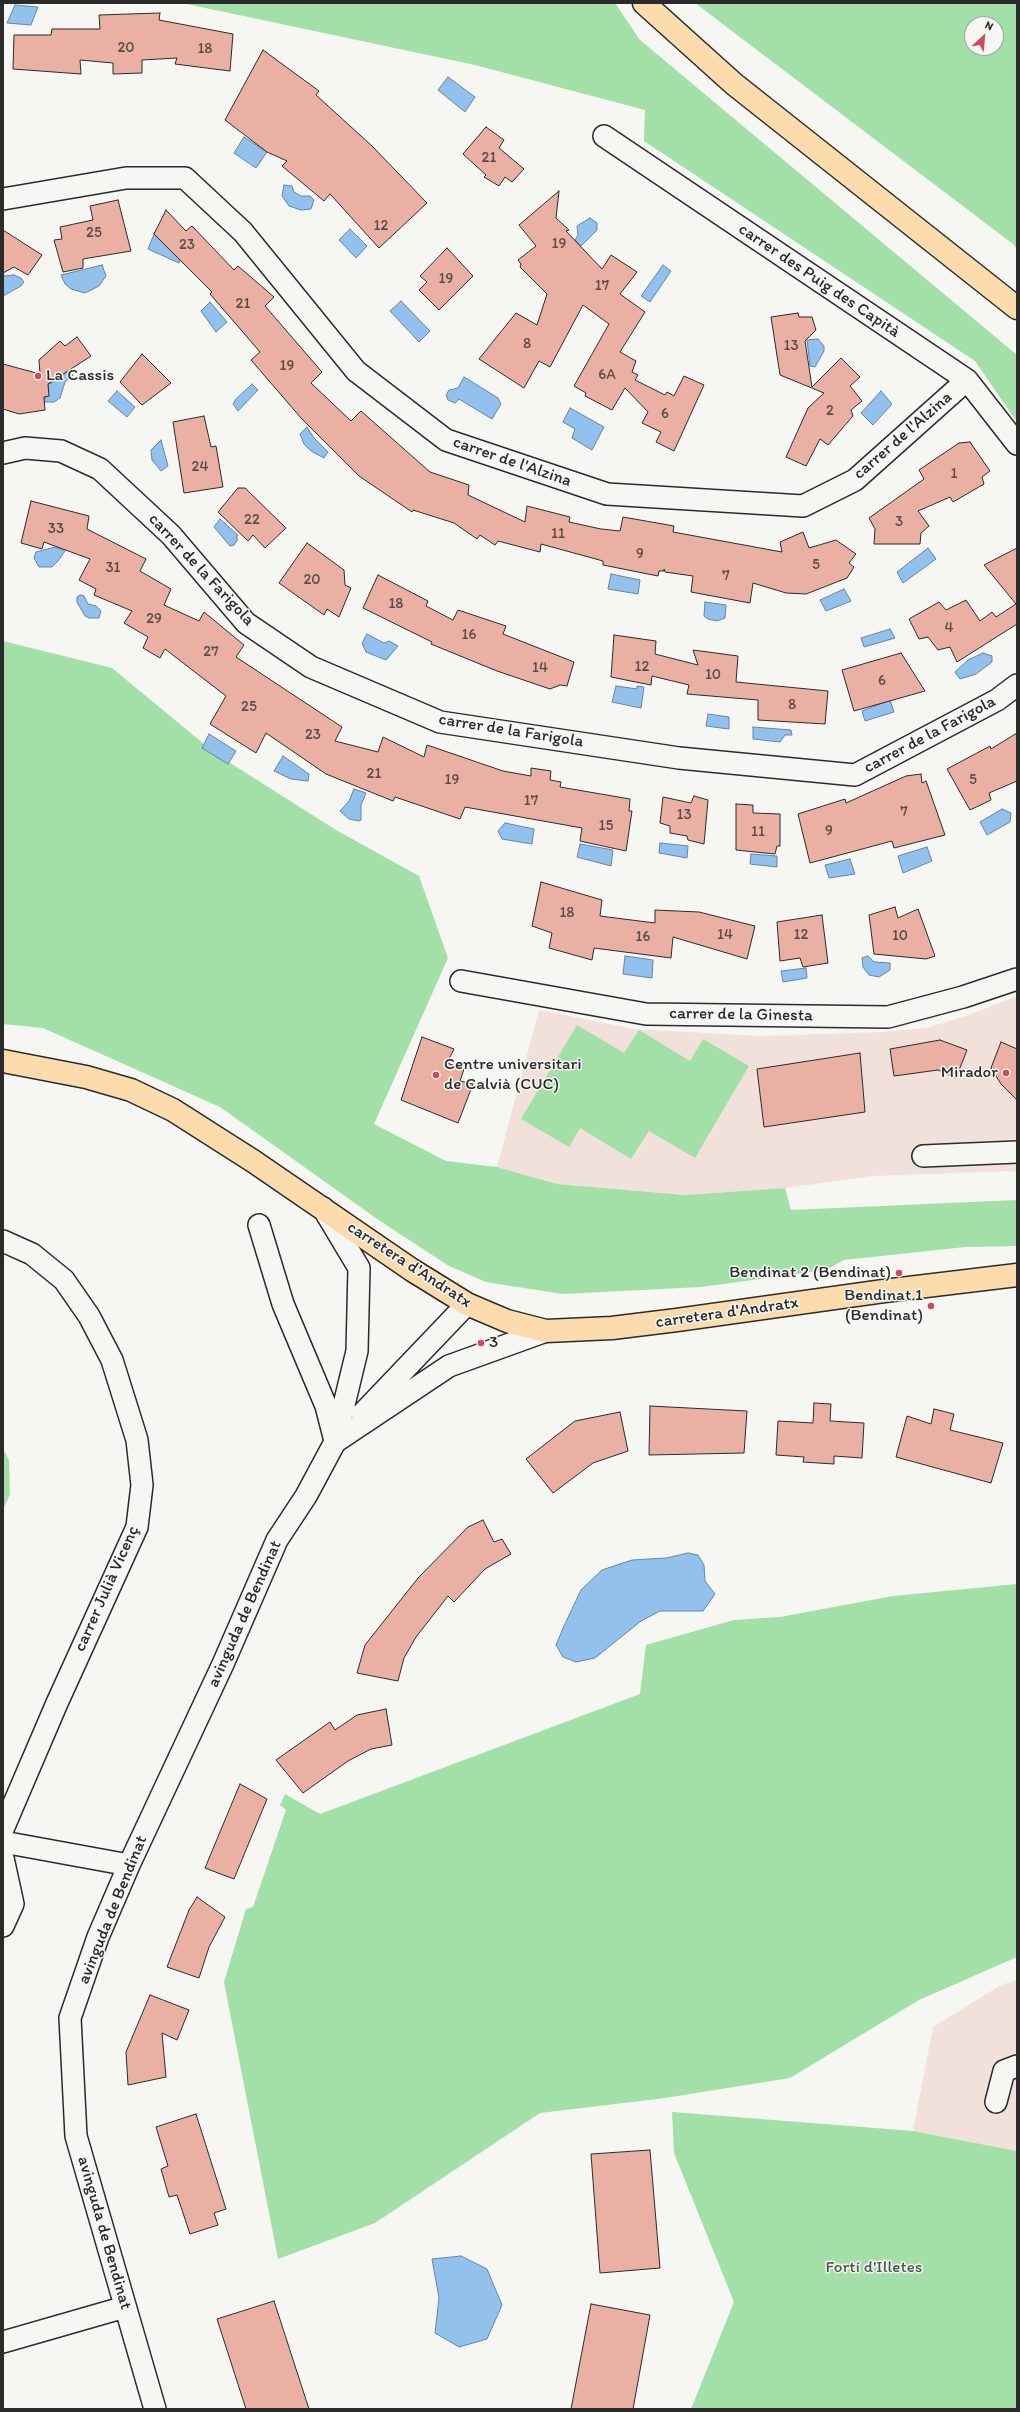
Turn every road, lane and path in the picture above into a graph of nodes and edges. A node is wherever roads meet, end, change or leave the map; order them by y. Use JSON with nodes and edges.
{"nodes":[{"id":1,"x":644,"y":3,"type":"edge"},
{"id":2,"x":604,"y":136,"type":"dead end"},
{"id":3,"x":3,"y":199,"type":"edge"},
{"id":4,"x":1017,"y":308,"type":"edge"},
{"id":5,"x":967,"y":380,"type":"junction"},
{"id":6,"x":1017,"y":444,"type":"edge"},
{"id":7,"x":3,"y":453,"type":"edge"},
{"id":8,"x":1017,"y":685,"type":"edge"},
{"id":9,"x":1017,"y":979,"type":"edge"},
{"id":10,"x":461,"y":981,"type":"dead end"},
{"id":11,"x":3,"y":1061,"type":"edge"},
{"id":12,"x":1017,"y":1152,"type":"edge"},
{"id":13,"x":923,"y":1156,"type":"dead end"},
{"id":14,"x":323,"y":1208,"type":"junction"},
{"id":15,"x":259,"y":1225,"type":"dead end"},
{"id":16,"x":3,"y":1241,"type":"edge"},
{"id":17,"x":1017,"y":1275,"type":"edge"},
{"id":18,"x":467,"y":1304,"type":"junction"},
{"id":19,"x":546,"y":1331,"type":"junction"},
{"id":20,"x":335,"y":1442,"type":"junction"},
{"id":21,"x":3,"y":1829,"type":"edge"},
{"id":22,"x":3,"y":1842,"type":"edge"},
{"id":23,"x":3,"y":1858,"type":"edge"},
{"id":24,"x":129,"y":1865,"type":"junction"},
{"id":25,"x":3,"y":1926,"type":"edge"},
{"id":26,"x":1017,"y":2066,"type":"edge"},
{"id":27,"x":996,"y":2102,"type":"dead end"},
{"id":28,"x":125,"y":2307,"type":"junction"},
{"id":29,"x":3,"y":2342,"type":"edge"},
{"id":30,"x":155,"y":2409,"type":"edge"}],
"edges":[{"from":1,"to":4,"type":"main road"},
{"from":2,"to":5,"type":"street","name":"carrer des Puig des Capità"},
{"from":3,"to":5,"type":"street","name":"carrer de l'Alzina"},
{"from":5,"to":6,"type":"street","name":"carrer des Puig des Capità"},
{"from":7,"to":8,"type":"street","name":"carrer de la Farigola"},
{"from":9,"to":10,"type":"street","name":"carrer de la Ginesta"},
{"from":11,"to":14,"type":"main road","name":"carretera d'Andratx"},
{"from":12,"to":13,"type":"street"},
{"from":14,"to":18,"type":"main road","name":"carretera d'Andratx"},
{"from":14,"to":20,"type":"street","name":"avinguda de Bendinat"},
{"from":15,"to":20,"type":"street"},
{"from":16,"to":21,"type":"street","name":"carrer Julià Vicenç"},
{"from":17,"to":19,"type":"main road","name":"carretera d'Andratx"},
{"from":18,"to":19,"type":"main road","name":"carretera d'Andratx"},
{"from":18,"to":20,"type":"street","name":"avinguda de Bendinat"},
{"from":19,"to":20,"type":"street","name":"avinguda de Bendinat"},
{"from":20,"to":24,"type":"street","name":"avinguda de Bendinat"},
{"from":22,"to":24,"type":"street"},
{"from":23,"to":25,"type":"street"},
{"from":24,"to":28,"type":"street","name":"avinguda de Bendinat"},
{"from":26,"to":27,"type":"street"},
{"from":28,"to":29,"type":"street"},
{"from":28,"to":30,"type":"street","name":"avinguda de Bendinat"}]}
